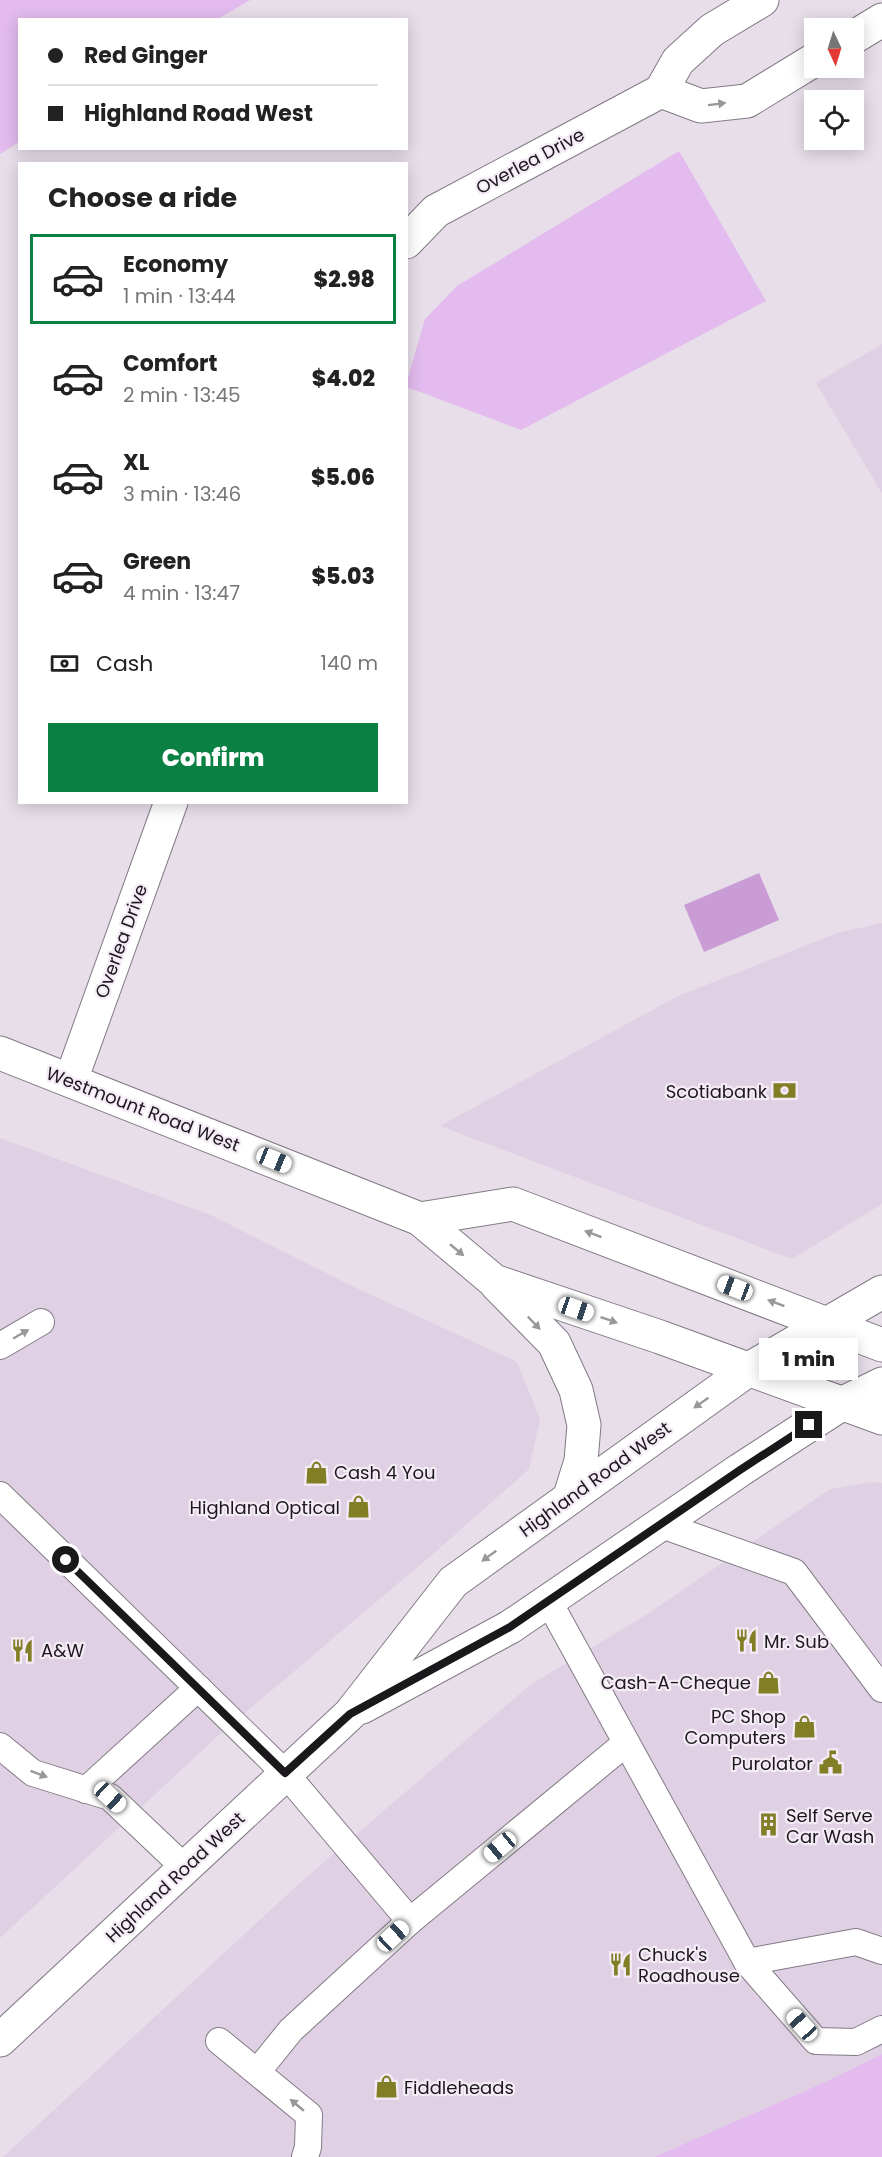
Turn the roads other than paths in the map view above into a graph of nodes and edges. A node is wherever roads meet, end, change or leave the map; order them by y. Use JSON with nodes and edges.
{"nodes":[{"id":1,"x":762,"y":0,"type":"edge"},
{"id":2,"x":882,"y":20,"type":"edge"},
{"id":3,"x":864,"y":31,"type":"edge"},
{"id":4,"x":804,"y":66,"type":"edge"},
{"id":5,"x":662,"y":91,"type":"junction"},
{"id":6,"x":408,"y":240,"type":"edge"},
{"id":7,"x":170,"y":804,"type":"edge"},
{"id":8,"x":0,"y":1053,"type":"edge"},
{"id":9,"x":71,"y":1080,"type":"junction"},
{"id":10,"x":420,"y":1219,"type":"junction"},
{"id":11,"x":494,"y":1281,"type":"junction"},
{"id":12,"x":882,"y":1292,"type":"edge"},
{"id":13,"x":41,"y":1322,"type":"dead end"},
{"id":14,"x":830,"y":1323,"type":"junction"},
{"id":15,"x":882,"y":1345,"type":"edge"},
{"id":16,"x":0,"y":1346,"type":"edge"},
{"id":17,"x":749,"y":1369,"type":"junction"},
{"id":18,"x":882,"y":1384,"type":"edge"},
{"id":19,"x":843,"y":1403,"type":"junction"},
{"id":20,"x":882,"y":1418,"type":"edge"},
{"id":21,"x":0,"y":1495,"type":"edge"},
{"id":22,"x":570,"y":1496,"type":"junction"},
{"id":23,"x":659,"y":1524,"type":"junction"},
{"id":24,"x":549,"y":1602,"type":"junction"},
{"id":25,"x":198,"y":1688,"type":"junction"},
{"id":26,"x":882,"y":1689,"type":"edge"},
{"id":27,"x":350,"y":1714,"type":"junction"},
{"id":28,"x":626,"y":1743,"type":"junction"},
{"id":29,"x":0,"y":1746,"type":"edge"},
{"id":30,"x":285,"y":1773,"type":"junction"},
{"id":31,"x":86,"y":1790,"type":"junction"},
{"id":32,"x":185,"y":1868,"type":"junction"},
{"id":33,"x":410,"y":1921,"type":"junction"},
{"id":34,"x":882,"y":1951,"type":"edge"},
{"id":35,"x":747,"y":1962,"type":"junction"},
{"id":36,"x":882,"y":2028,"type":"edge"},
{"id":37,"x":0,"y":2040,"type":"edge"},
{"id":38,"x":219,"y":2041,"type":"dead end"},
{"id":39,"x":257,"y":2072,"type":"junction"},
{"id":40,"x":305,"y":2157,"type":"edge"}],
"edges":[{"from":1,"to":5,"type":"main road"},
{"from":2,"to":3,"type":"main road"},
{"from":5,"to":4,"type":"main road","one_way":true},
{"from":5,"to":6,"type":"main road","name":"Overlea Drive"},
{"from":7,"to":9,"type":"main road","name":"Overlea Drive"},
{"from":8,"to":9,"type":"main road","name":"Westmount Road West"},
{"from":9,"to":10,"type":"main road","name":"Westmount Road West"},
{"from":10,"to":11,"type":"main road","name":"Westmount Road West","one_way":true},
{"from":14,"to":10,"type":"main road","one_way":true},
{"from":11,"to":17,"type":"main road","name":"Westmount Road West","one_way":true},
{"from":11,"to":22,"type":"main road","one_way":true},
{"from":12,"to":14,"type":"main road","name":"Highland Road West"},
{"from":16,"to":13,"type":"lane","one_way":true},
{"from":14,"to":15,"type":"main road"},
{"from":14,"to":17,"type":"main road","name":"Highland Road West"},
{"from":17,"to":19,"type":"main road","name":"Westmount Road West"},
{"from":17,"to":22,"type":"main road","name":"Highland Road West","one_way":true},
{"from":18,"to":19,"type":"main road","name":"Highland Road West"},
{"from":19,"to":20,"type":"main road","name":"Westmount Road West"},
{"from":19,"to":23,"type":"main road","name":"Highland Road West"},
{"from":21,"to":25,"type":"lane"},
{"from":22,"to":27,"type":"main road","name":"Highland Road West","one_way":true},
{"from":23,"to":24,"type":"main road","name":"Highland Road West"},
{"from":23,"to":26,"type":"lane"},
{"from":24,"to":27,"type":"main road","name":"Highland Road West"},
{"from":24,"to":28,"type":"lane"},
{"from":25,"to":30,"type":"lane"},
{"from":25,"to":31,"type":"lane"},
{"from":27,"to":30,"type":"main road","name":"Highland Road West"},
{"from":28,"to":33,"type":"lane"},
{"from":28,"to":35,"type":"lane"},
{"from":29,"to":31,"type":"lane","one_way":true},
{"from":30,"to":32,"type":"main road","name":"Highland Road West"},
{"from":30,"to":33,"type":"lane"},
{"from":31,"to":32,"type":"lane"},
{"from":32,"to":37,"type":"main road","name":"Highland Road West"},
{"from":33,"to":39,"type":"lane"},
{"from":34,"to":35,"type":"lane"},
{"from":35,"to":36,"type":"lane"},
{"from":38,"to":39,"type":"lane"},
{"from":40,"to":39,"type":"lane","one_way":true}]}
